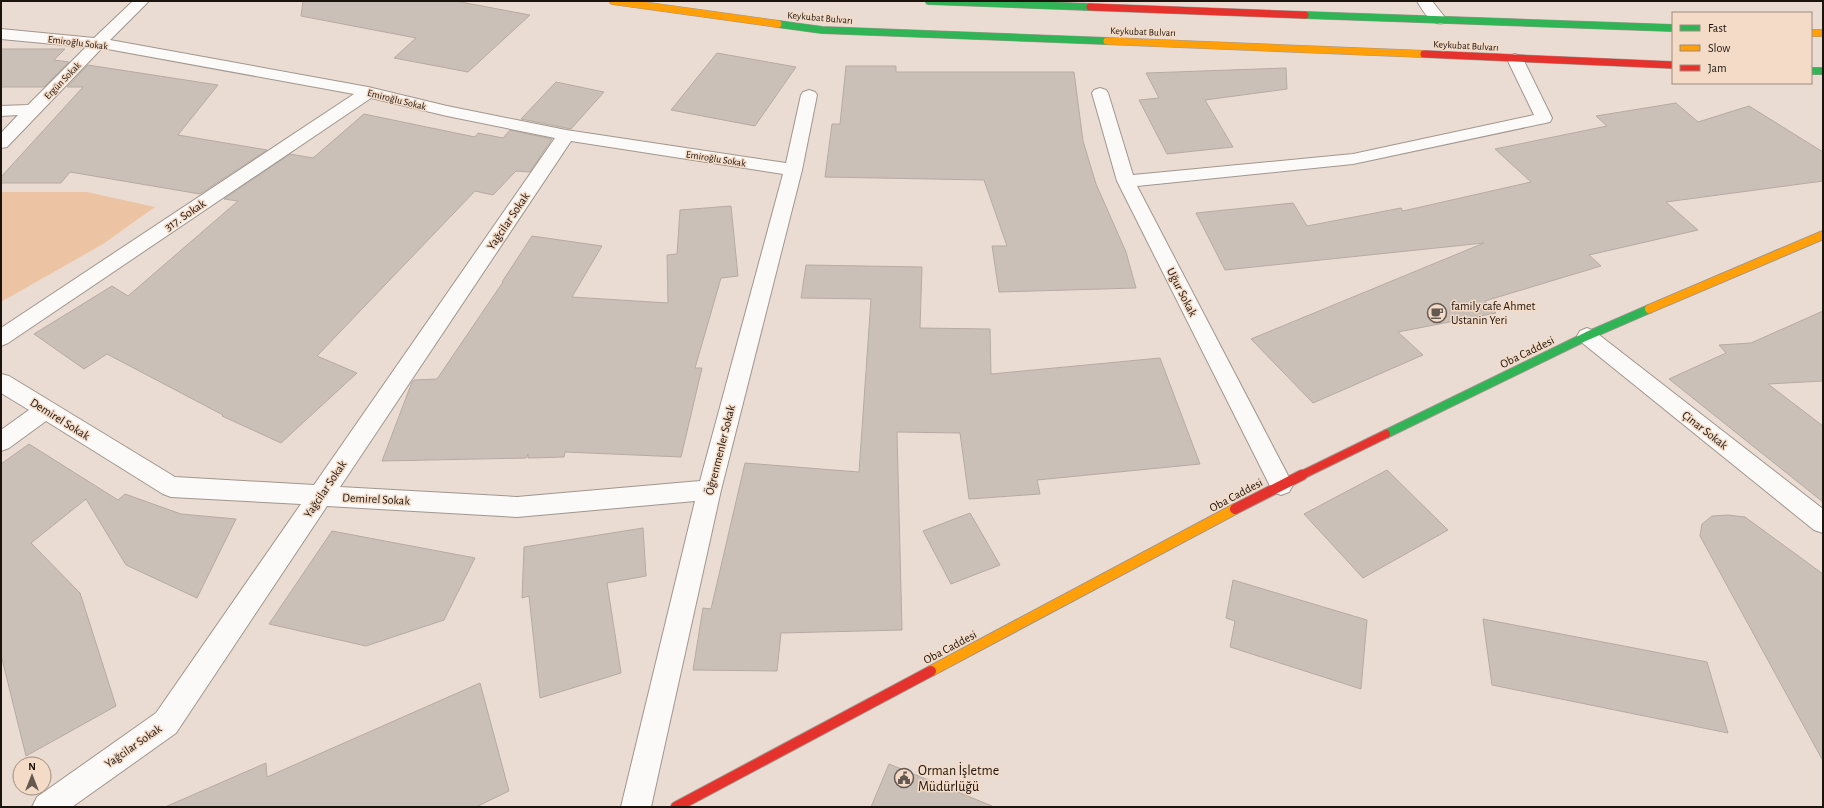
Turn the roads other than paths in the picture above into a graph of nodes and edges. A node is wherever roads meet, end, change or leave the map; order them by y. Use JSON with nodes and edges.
{"nodes":[{"id":1,"x":142,"y":1,"type":"edge"},
{"id":2,"x":613,"y":1,"type":"edge"},
{"id":3,"x":929,"y":1,"type":"edge"},
{"id":4,"x":1424,"y":1,"type":"edge"},
{"id":5,"x":1439,"y":20,"type":"junction"},
{"id":6,"x":1672,"y":28,"type":"edge"},
{"id":7,"x":1812,"y":33,"type":"edge"},
{"id":8,"x":1823,"y":33,"type":"edge"},
{"id":9,"x":1,"y":34,"type":"edge"},
{"id":10,"x":98,"y":43,"type":"junction"},
{"id":11,"x":1515,"y":59,"type":"junction"},
{"id":12,"x":1672,"y":65,"type":"edge"},
{"id":13,"x":1812,"y":71,"type":"edge"},
{"id":14,"x":1812,"y":71,"type":"edge"},
{"id":15,"x":1823,"y":71,"type":"edge"},
{"id":16,"x":1823,"y":74,"type":"edge"},
{"id":17,"x":368,"y":92,"type":"junction"},
{"id":18,"x":1100,"y":93,"type":"dead end"},
{"id":19,"x":809,"y":95,"type":"dead end"},
{"id":20,"x":33,"y":110,"type":"junction"},
{"id":21,"x":1,"y":111,"type":"edge"},
{"id":22,"x":566,"y":135,"type":"junction"},
{"id":23,"x":1,"y":143,"type":"edge"},
{"id":24,"x":793,"y":170,"type":"junction"},
{"id":25,"x":1126,"y":181,"type":"junction"},
{"id":26,"x":1823,"y":235,"type":"edge"},
{"id":27,"x":1586,"y":336,"type":"junction"},
{"id":28,"x":1,"y":338,"type":"edge"},
{"id":29,"x":1,"y":382,"type":"edge"},
{"id":30,"x":45,"y":410,"type":"junction"},
{"id":31,"x":1,"y":442,"type":"edge"},
{"id":32,"x":1281,"y":485,"type":"junction"},
{"id":33,"x":709,"y":490,"type":"junction"},
{"id":34,"x":320,"y":496,"type":"junction"},
{"id":35,"x":1823,"y":523,"type":"edge"},
{"id":36,"x":48,"y":807,"type":"edge"},
{"id":37,"x":636,"y":807,"type":"edge"},
{"id":38,"x":676,"y":807,"type":"edge"}],
"edges":[{"from":1,"to":10,"type":"street","name":"Ergün Sokak"},
{"from":2,"to":11,"type":"main road","name":"Keykubat Bulvarı"},
{"from":3,"to":5,"type":"main road","name":"Keykubat Bulvarı"},
{"from":4,"to":5,"type":"street"},
{"from":5,"to":6,"type":"main road","name":"Keykubat Bulvarı"},
{"from":7,"to":8,"type":"main road"},
{"from":9,"to":10,"type":"street","name":"Emiroğlu Sokak"},
{"from":10,"to":17,"type":"street","name":"Emiroğlu Sokak"},
{"from":10,"to":20,"type":"street","name":"Ergün Sokak"},
{"from":11,"to":12,"type":"main road","name":"Keykubat Bulvarı"},
{"from":11,"to":25,"type":"street"},
{"from":13,"to":15,"type":"main road"},
{"from":14,"to":16,"type":"street"},
{"from":17,"to":22,"type":"street","name":"Emiroğlu Sokak"},
{"from":17,"to":28,"type":"street","name":"317. Sokak"},
{"from":18,"to":25,"type":"street","name":"Uğur Sokak"},
{"from":19,"to":24,"type":"street","name":"Öğrenmenler Sokak"},
{"from":20,"to":21,"type":"street"},
{"from":20,"to":23,"type":"street","name":"Ergün Sokak"},
{"from":22,"to":24,"type":"street","name":"Emiroğlu Sokak"},
{"from":22,"to":34,"type":"street","name":"Yağcilar Sokak"},
{"from":24,"to":33,"type":"street","name":"Öğrenmenler Sokak"},
{"from":25,"to":32,"type":"street","name":"Uğur Sokak"},
{"from":26,"to":27,"type":"main road","name":"Oba Caddesi"},
{"from":27,"to":32,"type":"main road","name":"Oba Caddesi"},
{"from":27,"to":35,"type":"street","name":"Çinar Sokak"},
{"from":29,"to":30,"type":"street","name":"Demirel Sokak"},
{"from":30,"to":31,"type":"street"},
{"from":30,"to":34,"type":"street","name":"Demirel Sokak"},
{"from":32,"to":38,"type":"main road","name":"Oba Caddesi"},
{"from":33,"to":34,"type":"street","name":"Demirel Sokak"},
{"from":33,"to":37,"type":"street","name":"Öğrenmenler Sokak"},
{"from":34,"to":36,"type":"street","name":"Yağcilar Sokak"}]}
